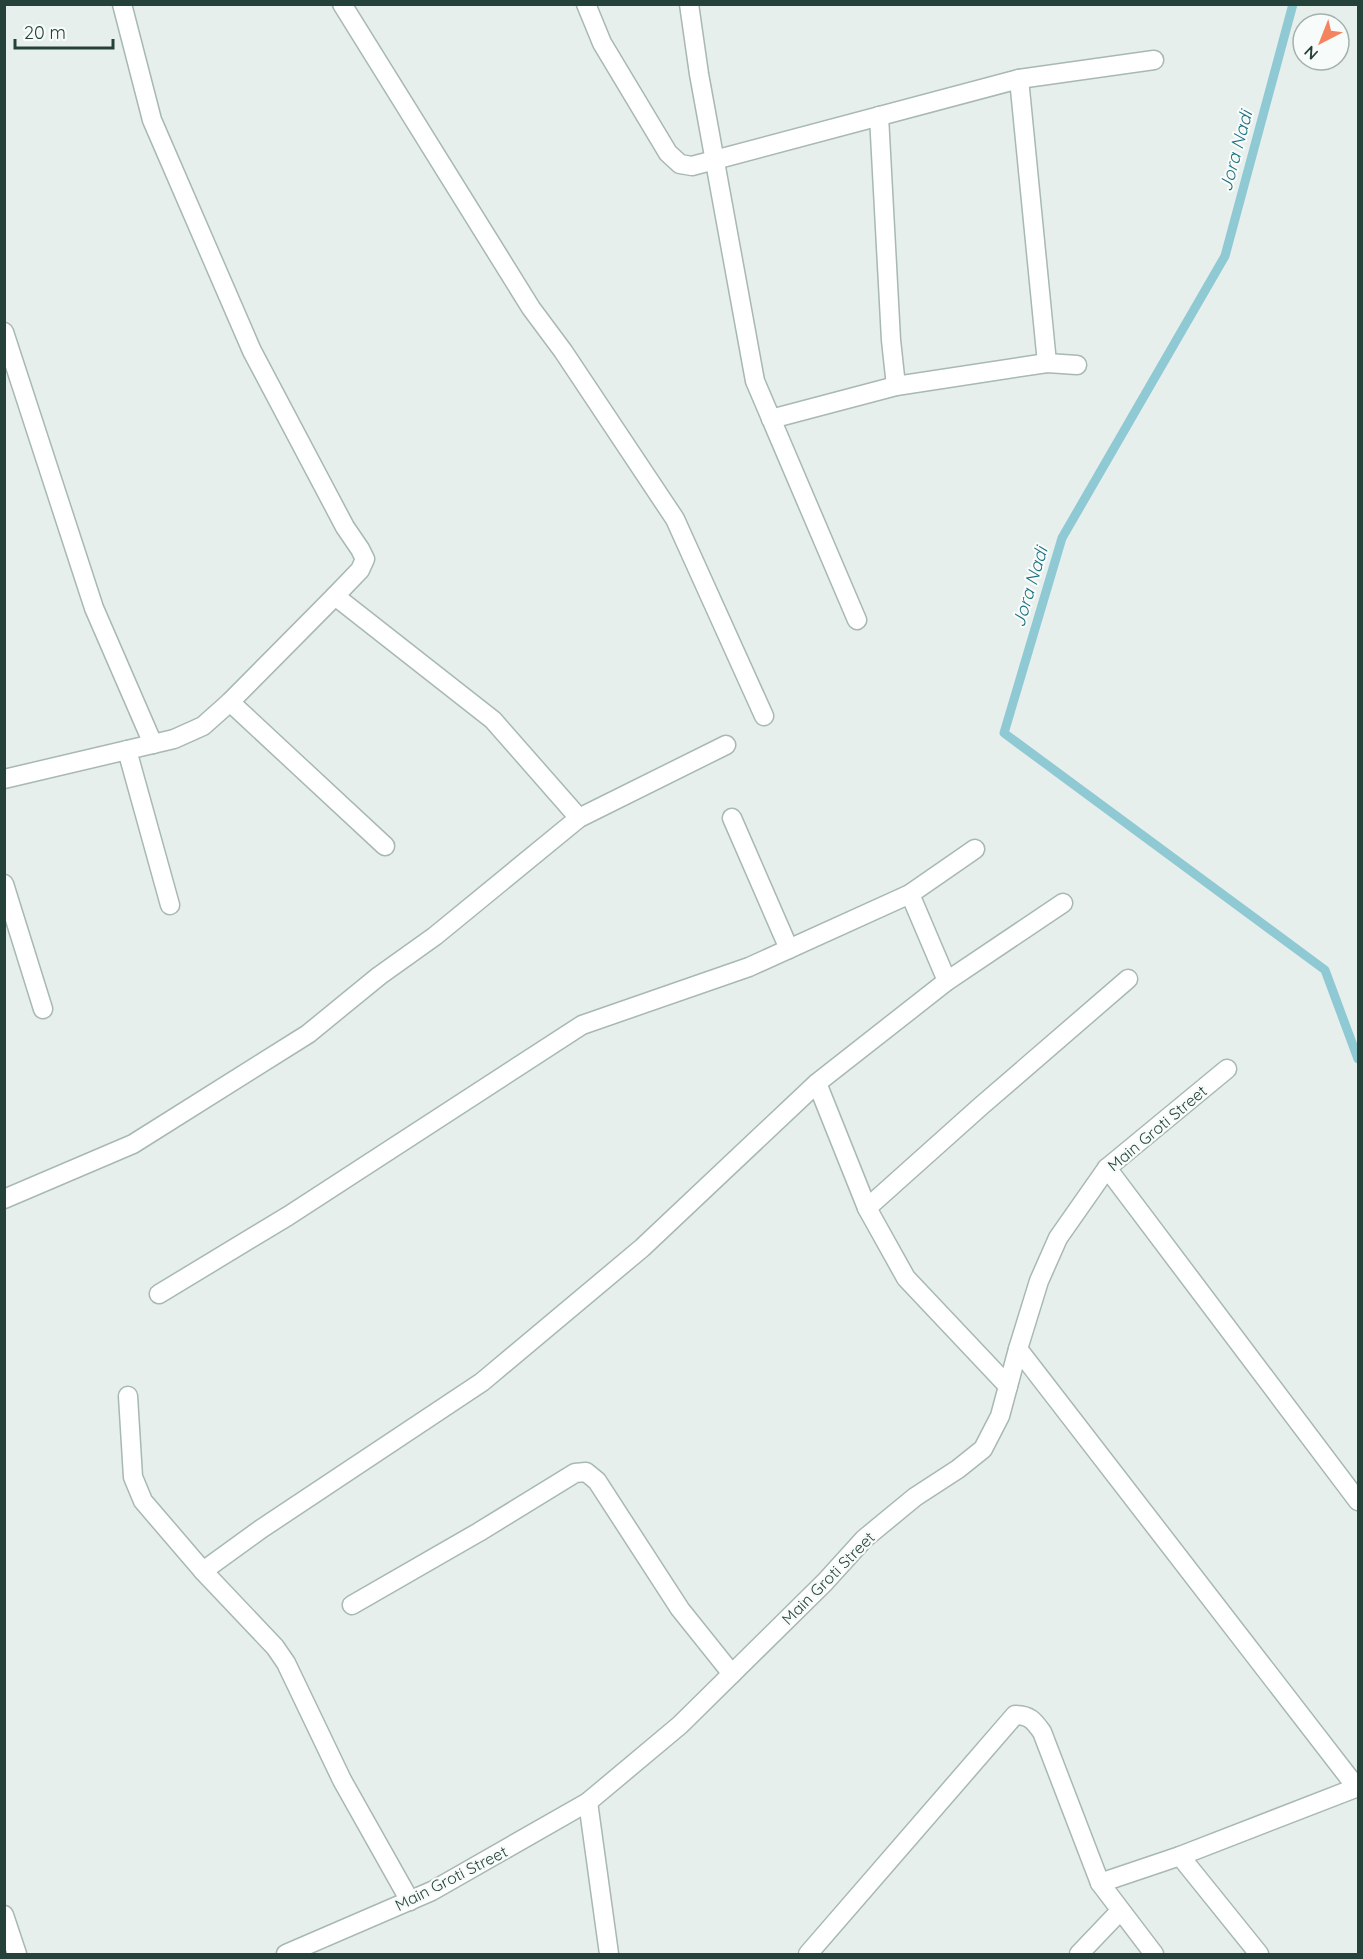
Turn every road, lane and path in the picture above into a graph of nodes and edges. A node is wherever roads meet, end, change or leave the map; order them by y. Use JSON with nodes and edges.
{"nodes":[{"id":1,"x":122,"y":4,"type":"edge"},
{"id":2,"x":342,"y":4,"type":"edge"},
{"id":3,"x":586,"y":4,"type":"edge"},
{"id":4,"x":689,"y":4,"type":"edge"},
{"id":5,"x":1154,"y":60,"type":"dead end"},
{"id":6,"x":1019,"y":79,"type":"junction"},
{"id":7,"x":879,"y":116,"type":"junction"},
{"id":8,"x":715,"y":161,"type":"junction"},
{"id":9,"x":4,"y":332,"type":"edge"},
{"id":10,"x":1047,"y":363,"type":"junction"},
{"id":11,"x":1077,"y":365,"type":"dead end"},
{"id":12,"x":896,"y":386,"type":"junction"},
{"id":13,"x":771,"y":419,"type":"junction"},
{"id":14,"x":334,"y":596,"type":"junction"},
{"id":15,"x":857,"y":620,"type":"dead end"},
{"id":16,"x":230,"y":702,"type":"junction"},
{"id":17,"x":764,"y":716,"type":"dead end"},
{"id":18,"x":153,"y":744,"type":"junction"},
{"id":19,"x":726,"y":745,"type":"dead end"},
{"id":20,"x":127,"y":750,"type":"junction"},
{"id":21,"x":4,"y":779,"type":"edge"},
{"id":22,"x":579,"y":818,"type":"junction"},
{"id":23,"x":732,"y":818,"type":"dead end"},
{"id":24,"x":385,"y":846,"type":"dead end"},
{"id":25,"x":975,"y":849,"type":"dead end"},
{"id":26,"x":4,"y":884,"type":"edge"},
{"id":27,"x":910,"y":894,"type":"junction"},
{"id":28,"x":1063,"y":903,"type":"dead end"},
{"id":29,"x":170,"y":905,"type":"dead end"},
{"id":30,"x":789,"y":949,"type":"junction"},
{"id":31,"x":1128,"y":979,"type":"dead end"},
{"id":32,"x":947,"y":981,"type":"junction"},
{"id":33,"x":43,"y":1009,"type":"dead end"},
{"id":34,"x":1227,"y":1069,"type":"dead end"},
{"id":35,"x":817,"y":1083,"type":"junction"},
{"id":36,"x":1107,"y":1168,"type":"junction"},
{"id":37,"x":4,"y":1199,"type":"edge"},
{"id":38,"x":867,"y":1208,"type":"junction"},
{"id":39,"x":159,"y":1294,"type":"dead end"},
{"id":40,"x":1018,"y":1349,"type":"junction"},
{"id":41,"x":1008,"y":1386,"type":"junction"},
{"id":42,"x":128,"y":1396,"type":"dead end"},
{"id":43,"x":1359,"y":1501,"type":"edge"},
{"id":44,"x":203,"y":1571,"type":"junction"},
{"id":45,"x":352,"y":1605,"type":"dead end"},
{"id":46,"x":732,"y":1674,"type":"junction"},
{"id":47,"x":1358,"y":1787,"type":"edge"},
{"id":48,"x":588,"y":1802,"type":"junction"},
{"id":49,"x":1180,"y":1856,"type":"junction"},
{"id":50,"x":1100,"y":1883,"type":"junction"},
{"id":51,"x":410,"y":1901,"type":"junction"},
{"id":52,"x":1120,"y":1911,"type":"junction"},
{"id":53,"x":4,"y":1915,"type":"edge"},
{"id":54,"x":17,"y":1954,"type":"edge"},
{"id":55,"x":286,"y":1954,"type":"edge"},
{"id":56,"x":609,"y":1954,"type":"edge"},
{"id":57,"x":808,"y":1954,"type":"edge"},
{"id":58,"x":1079,"y":1954,"type":"edge"},
{"id":59,"x":1154,"y":1954,"type":"edge"},
{"id":60,"x":1259,"y":1954,"type":"edge"}],
"edges":[{"from":1,"to":14,"type":"street"},
{"from":2,"to":17,"type":"street"},
{"from":3,"to":8,"type":"street"},
{"from":4,"to":8,"type":"street"},
{"from":5,"to":6,"type":"street"},
{"from":6,"to":7,"type":"street"},
{"from":6,"to":10,"type":"street"},
{"from":7,"to":8,"type":"street"},
{"from":7,"to":12,"type":"street"},
{"from":8,"to":13,"type":"street"},
{"from":9,"to":18,"type":"street"},
{"from":10,"to":11,"type":"street"},
{"from":10,"to":12,"type":"street"},
{"from":12,"to":13,"type":"street"},
{"from":13,"to":15,"type":"street"},
{"from":14,"to":16,"type":"street"},
{"from":14,"to":22,"type":"street"},
{"from":16,"to":18,"type":"street"},
{"from":16,"to":24,"type":"street"},
{"from":18,"to":20,"type":"street"},
{"from":19,"to":22,"type":"street"},
{"from":20,"to":21,"type":"street"},
{"from":20,"to":29,"type":"street"},
{"from":22,"to":37,"type":"street"},
{"from":23,"to":30,"type":"street"},
{"from":25,"to":27,"type":"street"},
{"from":26,"to":33,"type":"street"},
{"from":27,"to":30,"type":"street"},
{"from":27,"to":32,"type":"street"},
{"from":28,"to":32,"type":"street"},
{"from":30,"to":39,"type":"street"},
{"from":31,"to":38,"type":"street"},
{"from":32,"to":35,"type":"street"},
{"from":34,"to":36,"type":"street","name":"Main Groti Street"},
{"from":35,"to":38,"type":"street"},
{"from":35,"to":44,"type":"street"},
{"from":36,"to":40,"type":"street","name":"Main Groti Street"},
{"from":36,"to":43,"type":"street"},
{"from":38,"to":41,"type":"street"},
{"from":40,"to":41,"type":"street","name":"Main Groti Street"},
{"from":40,"to":47,"type":"street"},
{"from":41,"to":46,"type":"street","name":"Main Groti Street"},
{"from":42,"to":44,"type":"street"},
{"from":44,"to":51,"type":"street"},
{"from":45,"to":46,"type":"street"},
{"from":46,"to":48,"type":"street","name":"Main Groti Street"},
{"from":47,"to":49,"type":"street"},
{"from":48,"to":51,"type":"street","name":"Main Groti Street"},
{"from":48,"to":56,"type":"street"},
{"from":49,"to":50,"type":"street"},
{"from":49,"to":60,"type":"street"},
{"from":50,"to":52,"type":"street"},
{"from":50,"to":57,"type":"street"},
{"from":51,"to":55,"type":"street","name":"Main Groti Street"},
{"from":52,"to":58,"type":"street"},
{"from":52,"to":59,"type":"street"},
{"from":53,"to":54,"type":"street"}]}
